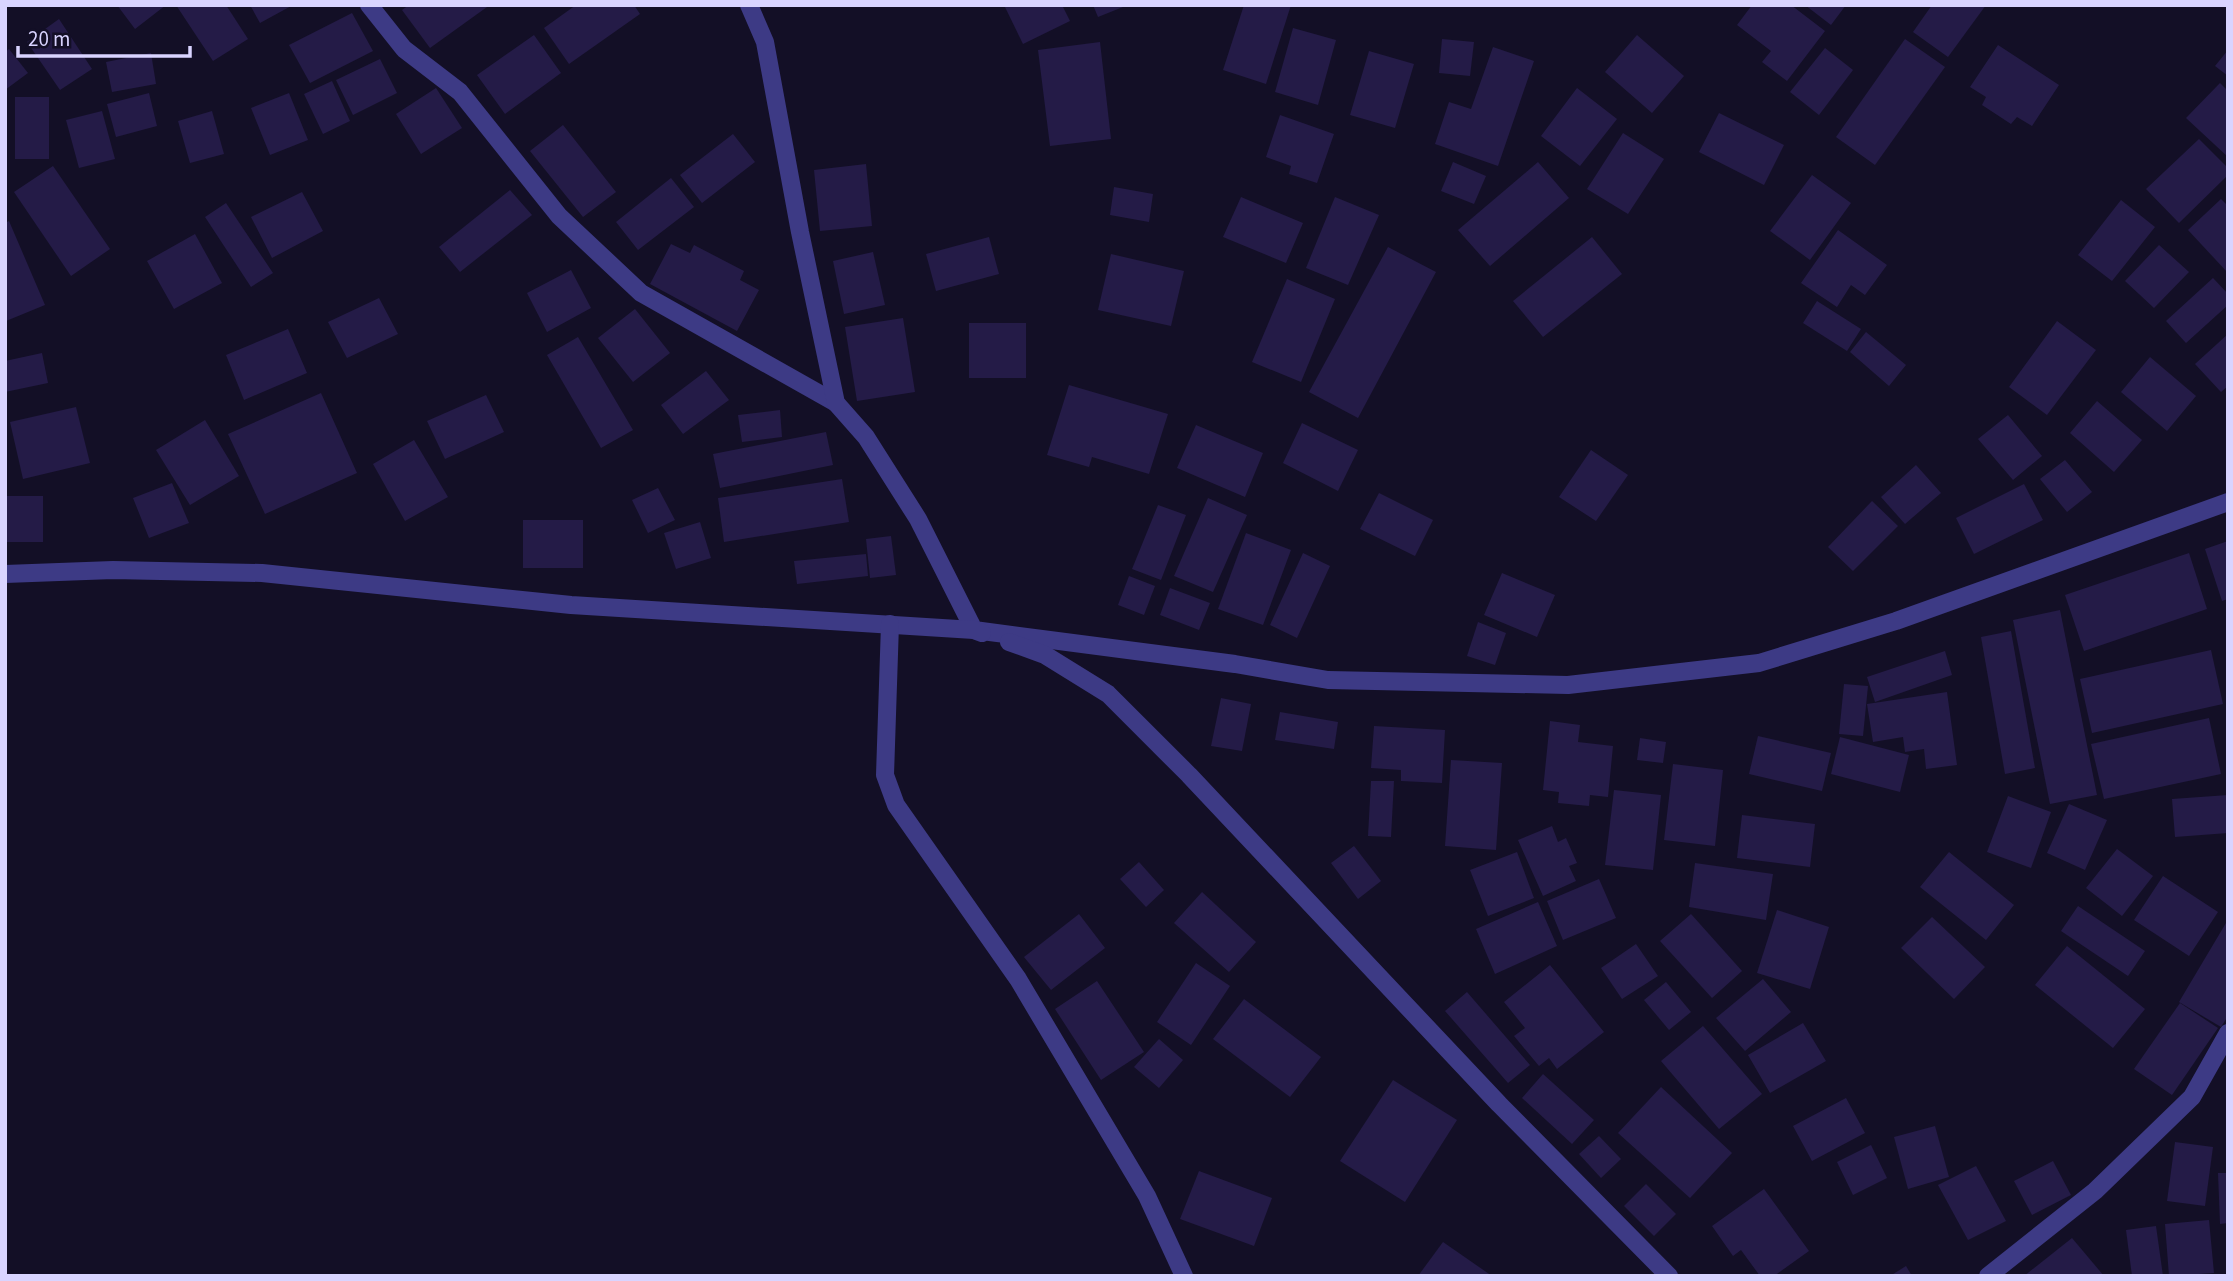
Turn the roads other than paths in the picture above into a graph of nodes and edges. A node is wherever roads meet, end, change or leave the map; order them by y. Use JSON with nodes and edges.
{"nodes":[{"id":1,"x":369,"y":5,"type":"edge"},
{"id":2,"x":749,"y":5,"type":"edge"},
{"id":3,"x":836,"y":403,"type":"junction"},
{"id":4,"x":2228,"y":502,"type":"edge"},
{"id":5,"x":5,"y":574,"type":"edge"},
{"id":6,"x":890,"y":624,"type":"junction"},
{"id":7,"x":974,"y":630,"type":"junction"},
{"id":8,"x":2228,"y":1033,"type":"edge"},
{"id":9,"x":1184,"y":1276,"type":"edge"},
{"id":10,"x":1669,"y":1276,"type":"edge"},
{"id":11,"x":1989,"y":1276,"type":"edge"}],
"edges":[{"from":1,"to":3,"type":"street"},
{"from":2,"to":3,"type":"street"},
{"from":3,"to":7,"type":"street"},
{"from":4,"to":7,"type":"street"},
{"from":5,"to":6,"type":"street"},
{"from":6,"to":7,"type":"street"},
{"from":6,"to":9,"type":"street"},
{"from":7,"to":10,"type":"street"},
{"from":8,"to":11,"type":"street"}]}
